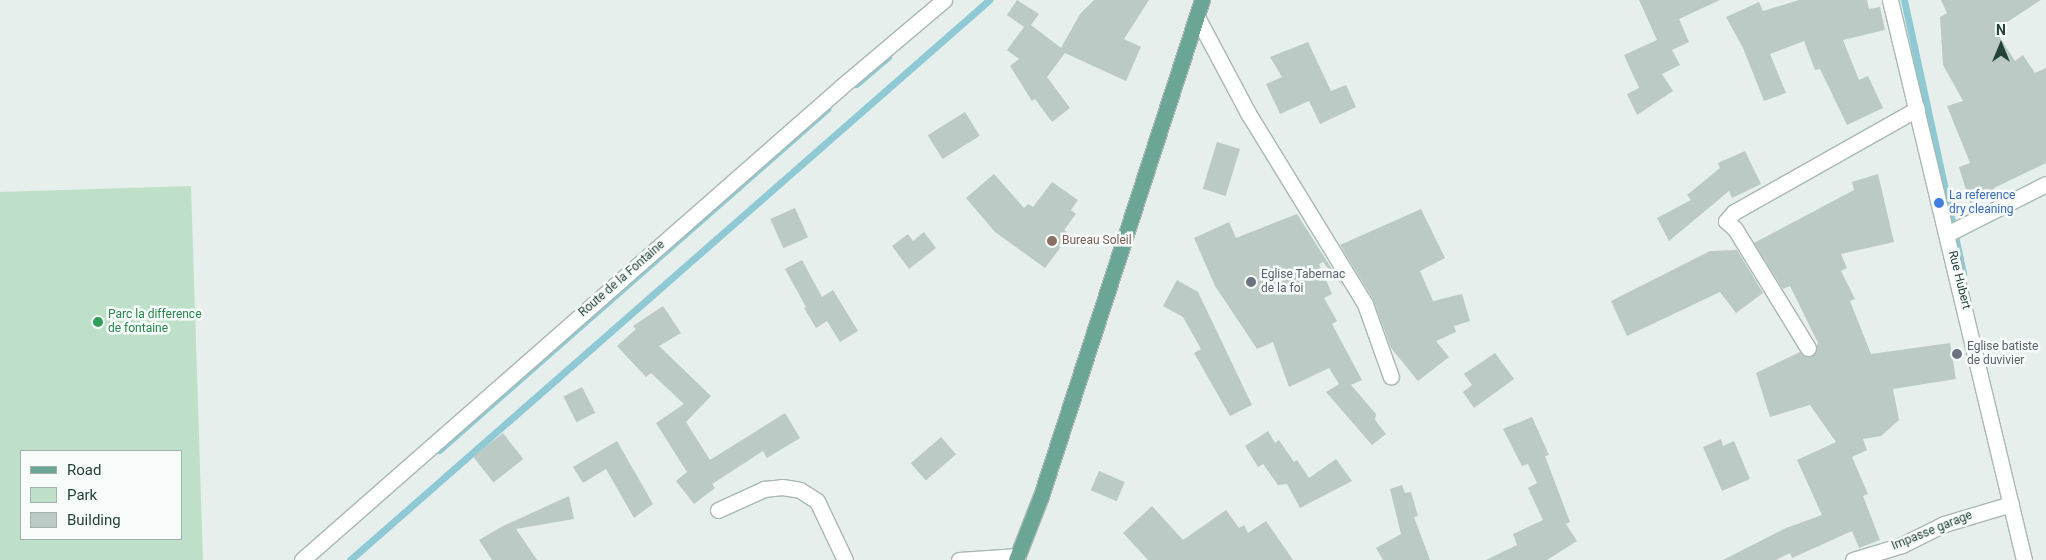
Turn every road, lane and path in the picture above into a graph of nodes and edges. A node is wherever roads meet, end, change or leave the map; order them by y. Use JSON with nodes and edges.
{"nodes":[{"id":1,"x":944,"y":0,"type":"edge"},
{"id":2,"x":1202,"y":0,"type":"edge"},
{"id":3,"x":1890,"y":0,"type":"edge"},
{"id":4,"x":1197,"y":17,"type":"junction"},
{"id":5,"x":1917,"y":109,"type":"junction"},
{"id":6,"x":2046,"y":184,"type":"edge"},
{"id":7,"x":1947,"y":234,"type":"junction"},
{"id":8,"x":1808,"y":348,"type":"dead end"},
{"id":9,"x":1391,"y":377,"type":"dead end"},
{"id":10,"x":2011,"y":504,"type":"junction"},
{"id":11,"x":718,"y":510,"type":"dead end"},
{"id":12,"x":1017,"y":558,"type":"edge"},
{"id":13,"x":302,"y":560,"type":"edge"},
{"id":14,"x":845,"y":560,"type":"edge"},
{"id":15,"x":958,"y":560,"type":"edge"},
{"id":16,"x":1853,"y":560,"type":"edge"},
{"id":17,"x":2024,"y":560,"type":"edge"}],
"edges":[{"from":1,"to":13,"type":"street","name":"Route de la Fontaine"},
{"from":2,"to":4,"type":"main road"},
{"from":3,"to":5,"type":"street","name":"Rue Hubert"},
{"from":4,"to":9,"type":"street"},
{"from":4,"to":12,"type":"main road"},
{"from":5,"to":7,"type":"street","name":"Rue Hubert"},
{"from":5,"to":8,"type":"street"},
{"from":6,"to":7,"type":"street"},
{"from":7,"to":10,"type":"street","name":"Rue Hubert"},
{"from":10,"to":16,"type":"street","name":"Impasse garage"},
{"from":10,"to":17,"type":"street","name":"Rue Hubert"},
{"from":11,"to":14,"type":"street"},
{"from":12,"to":15,"type":"street"}]}
